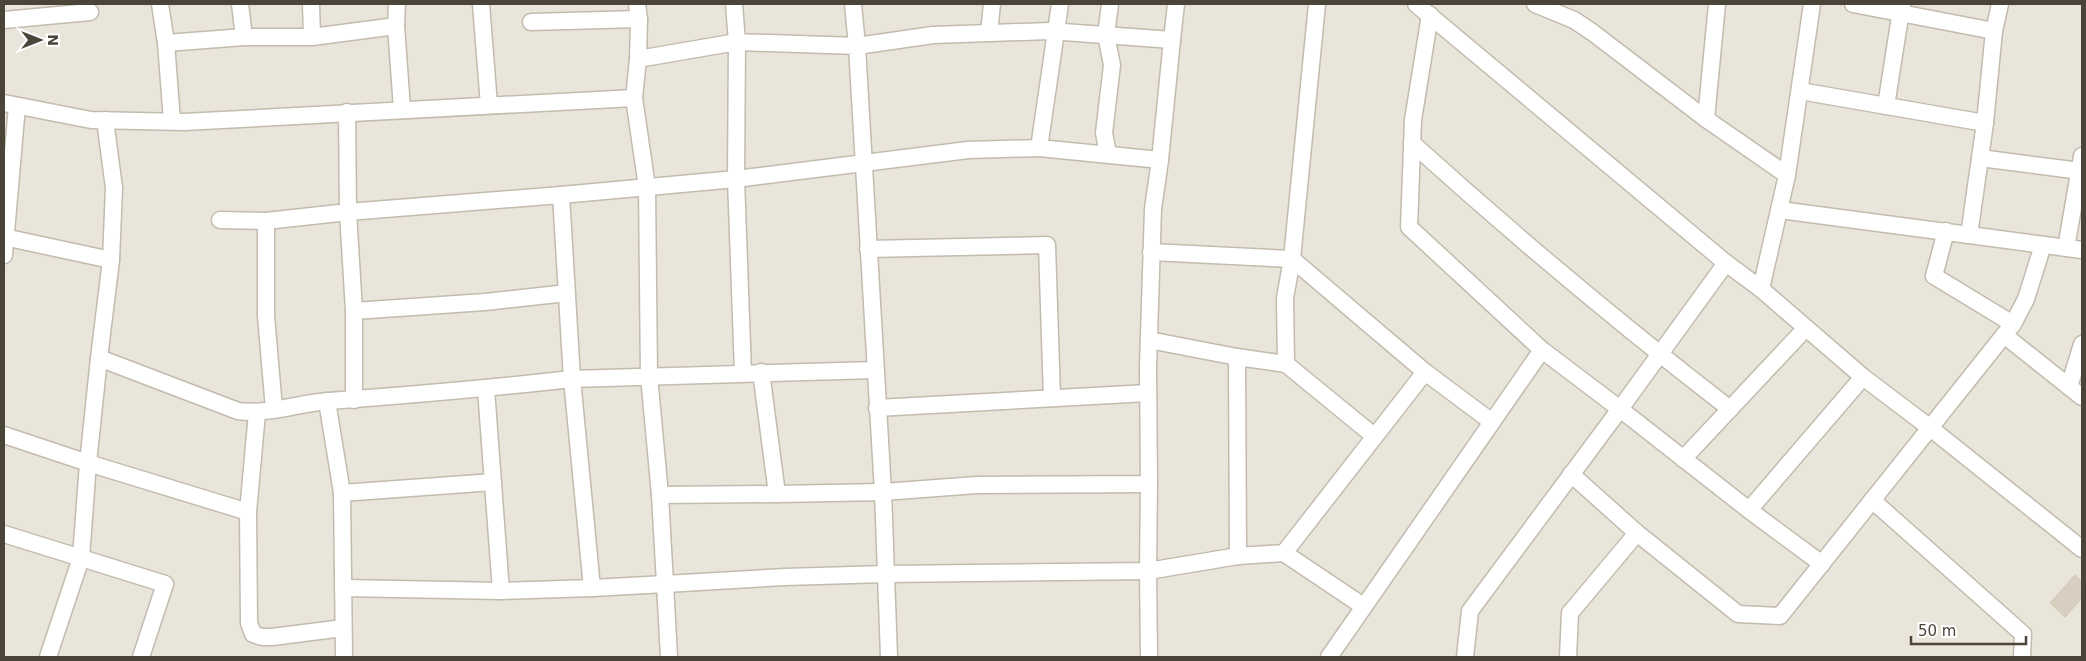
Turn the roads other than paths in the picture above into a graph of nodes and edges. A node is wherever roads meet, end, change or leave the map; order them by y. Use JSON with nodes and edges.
{"nodes":[{"id":1,"x":160,"y":4,"type":"edge"},
{"id":2,"x":240,"y":4,"type":"edge"},
{"id":3,"x":311,"y":4,"type":"edge"},
{"id":4,"x":397,"y":4,"type":"edge"},
{"id":5,"x":481,"y":4,"type":"edge"},
{"id":6,"x":734,"y":4,"type":"edge"},
{"id":7,"x":853,"y":4,"type":"edge"},
{"id":8,"x":992,"y":4,"type":"edge"},
{"id":9,"x":1060,"y":4,"type":"edge"},
{"id":10,"x":1110,"y":4,"type":"edge"},
{"id":11,"x":1176,"y":4,"type":"edge"},
{"id":12,"x":1317,"y":4,"type":"edge"},
{"id":13,"x":1416,"y":4,"type":"edge"},
{"id":14,"x":1535,"y":4,"type":"edge"},
{"id":15,"x":1717,"y":4,"type":"edge"},
{"id":16,"x":1812,"y":4,"type":"edge"},
{"id":17,"x":1853,"y":4,"type":"edge"},
{"id":18,"x":2000,"y":4,"type":"edge"},
{"id":19,"x":1901,"y":8,"type":"edge"},
{"id":20,"x":638,"y":11,"type":"edge"},
{"id":21,"x":90,"y":12,"type":"dead end"},
{"id":22,"x":1430,"y":15,"type":"junction"},
{"id":23,"x":4,"y":20,"type":"edge"},
{"id":24,"x":531,"y":22,"type":"dead end"},
{"id":25,"x":396,"y":26,"type":"junction"},
{"id":26,"x":1057,"y":31,"type":"junction"},
{"id":27,"x":1994,"y":31,"type":"junction"},
{"id":28,"x":989,"y":33,"type":"junction"},
{"id":29,"x":1106,"y":35,"type":"junction"},
{"id":30,"x":244,"y":37,"type":"junction"},
{"id":31,"x":312,"y":37,"type":"junction"},
{"id":32,"x":1172,"y":40,"type":"junction"},
{"id":33,"x":737,"y":42,"type":"junction"},
{"id":34,"x":166,"y":43,"type":"junction"},
{"id":35,"x":857,"y":46,"type":"junction"},
{"id":36,"x":638,"y":59,"type":"junction"},
{"id":37,"x":1800,"y":92,"type":"junction"},
{"id":38,"x":634,"y":98,"type":"junction"},
{"id":39,"x":10,"y":104,"type":"edge"},
{"id":40,"x":489,"y":105,"type":"junction"},
{"id":41,"x":1886,"y":106,"type":"junction"},
{"id":42,"x":402,"y":109,"type":"junction"},
{"id":43,"x":347,"y":112,"type":"junction"},
{"id":44,"x":1706,"y":119,"type":"junction"},
{"id":45,"x":104,"y":120,"type":"junction"},
{"id":46,"x":172,"y":121,"type":"junction"},
{"id":47,"x":1985,"y":123,"type":"junction"},
{"id":48,"x":1412,"y":143,"type":"junction"},
{"id":49,"x":1039,"y":148,"type":"junction"},
{"id":50,"x":1108,"y":154,"type":"junction"},
{"id":51,"x":1980,"y":158,"type":"junction"},
{"id":52,"x":1160,"y":160,"type":"junction"},
{"id":53,"x":2081,"y":163,"type":"edge"},
{"id":54,"x":864,"y":164,"type":"junction"},
{"id":55,"x":1787,"y":175,"type":"junction"},
{"id":56,"x":736,"y":180,"type":"junction"},
{"id":57,"x":646,"y":187,"type":"junction"},
{"id":58,"x":561,"y":195,"type":"junction"},
{"id":59,"x":1780,"y":210,"type":"junction"},
{"id":60,"x":348,"y":212,"type":"junction"},
{"id":61,"x":220,"y":220,"type":"dead end"},
{"id":62,"x":266,"y":222,"type":"junction"},
{"id":63,"x":1946,"y":232,"type":"junction"},
{"id":64,"x":1969,"y":235,"type":"junction"},
{"id":65,"x":5,"y":238,"type":"edge"},
{"id":66,"x":2043,"y":245,"type":"junction"},
{"id":67,"x":868,"y":249,"type":"junction"},
{"id":68,"x":2074,"y":249,"type":"edge"},
{"id":69,"x":1151,"y":252,"type":"junction"},
{"id":70,"x":4,"y":255,"type":"edge"},
{"id":71,"x":1292,"y":259,"type":"junction"},
{"id":72,"x":111,"y":260,"type":"junction"},
{"id":73,"x":1726,"y":263,"type":"junction"},
{"id":74,"x":1761,"y":289,"type":"junction"},
{"id":75,"x":567,"y":293,"type":"junction"},
{"id":76,"x":354,"y":311,"type":"junction"},
{"id":77,"x":1805,"y":329,"type":"junction"},
{"id":78,"x":2008,"y":330,"type":"junction"},
{"id":79,"x":1148,"y":340,"type":"junction"},
{"id":80,"x":2082,"y":344,"type":"edge"},
{"id":81,"x":1542,"y":350,"type":"junction"},
{"id":82,"x":1659,"y":354,"type":"junction"},
{"id":83,"x":1237,"y":357,"type":"junction"},
{"id":84,"x":99,"y":358,"type":"junction"},
{"id":85,"x":1286,"y":364,"type":"junction"},
{"id":86,"x":875,"y":370,"type":"junction"},
{"id":87,"x":761,"y":372,"type":"junction"},
{"id":88,"x":1425,"y":372,"type":"junction"},
{"id":89,"x":743,"y":373,"type":"junction"},
{"id":90,"x":649,"y":376,"type":"junction"},
{"id":91,"x":1863,"y":377,"type":"junction"},
{"id":92,"x":572,"y":379,"type":"junction"},
{"id":93,"x":2069,"y":387,"type":"junction"},
{"id":94,"x":486,"y":389,"type":"junction"},
{"id":95,"x":1148,"y":393,"type":"junction"},
{"id":96,"x":2082,"y":397,"type":"edge"},
{"id":97,"x":1052,"y":398,"type":"junction"},
{"id":98,"x":354,"y":400,"type":"junction"},
{"id":99,"x":327,"y":401,"type":"junction"},
{"id":100,"x":877,"y":408,"type":"junction"},
{"id":101,"x":274,"y":409,"type":"junction"},
{"id":102,"x":1620,"y":409,"type":"junction"},
{"id":103,"x":1730,"y":409,"type":"junction"},
{"id":104,"x":248,"y":412,"type":"junction"},
{"id":105,"x":1492,"y":422,"type":"junction"},
{"id":106,"x":1929,"y":427,"type":"junction"},
{"id":107,"x":4,"y":435,"type":"edge"},
{"id":108,"x":1374,"y":436,"type":"junction"},
{"id":109,"x":1683,"y":459,"type":"junction"},
{"id":110,"x":88,"y":463,"type":"junction"},
{"id":111,"x":1571,"y":474,"type":"junction"},
{"id":112,"x":493,"y":482,"type":"junction"},
{"id":113,"x":1149,"y":484,"type":"junction"},
{"id":114,"x":883,"y":492,"type":"junction"},
{"id":115,"x":342,"y":493,"type":"junction"},
{"id":116,"x":777,"y":494,"type":"junction"},
{"id":117,"x":660,"y":495,"type":"junction"},
{"id":118,"x":1872,"y":500,"type":"junction"},
{"id":119,"x":1749,"y":510,"type":"junction"},
{"id":120,"x":248,"y":512,"type":"junction"},
{"id":121,"x":1637,"y":533,"type":"junction"},
{"id":122,"x":4,"y":536,"type":"edge"},
{"id":123,"x":2082,"y":548,"type":"edge"},
{"id":124,"x":1284,"y":553,"type":"junction"},
{"id":125,"x":1238,"y":556,"type":"junction"},
{"id":126,"x":81,"y":558,"type":"junction"},
{"id":127,"x":1822,"y":564,"type":"junction"},
{"id":128,"x":1148,"y":571,"type":"junction"},
{"id":129,"x":886,"y":574,"type":"junction"},
{"id":130,"x":665,"y":584,"type":"junction"},
{"id":131,"x":343,"y":588,"type":"junction"},
{"id":132,"x":592,"y":588,"type":"junction"},
{"id":133,"x":501,"y":591,"type":"junction"},
{"id":134,"x":1363,"y":606,"type":"junction"},
{"id":135,"x":343,"y":628,"type":"junction"},
{"id":136,"x":48,"y":657,"type":"edge"},
{"id":137,"x":141,"y":657,"type":"edge"},
{"id":138,"x":344,"y":657,"type":"edge"},
{"id":139,"x":669,"y":657,"type":"edge"},
{"id":140,"x":889,"y":657,"type":"edge"},
{"id":141,"x":1149,"y":657,"type":"edge"},
{"id":142,"x":1328,"y":657,"type":"edge"},
{"id":143,"x":1465,"y":657,"type":"edge"},
{"id":144,"x":1568,"y":657,"type":"edge"},
{"id":145,"x":2022,"y":657,"type":"edge"}],
"edges":[{"from":1,"to":34,"type":"street"},
{"from":2,"to":30,"type":"street"},
{"from":3,"to":31,"type":"street"},
{"from":4,"to":25,"type":"street"},
{"from":5,"to":40,"type":"street"},
{"from":6,"to":33,"type":"street"},
{"from":7,"to":35,"type":"street"},
{"from":8,"to":28,"type":"street"},
{"from":9,"to":26,"type":"street"},
{"from":10,"to":29,"type":"street"},
{"from":11,"to":32,"type":"street"},
{"from":12,"to":71,"type":"street"},
{"from":13,"to":22,"type":"street"},
{"from":14,"to":44,"type":"street"},
{"from":15,"to":44,"type":"street"},
{"from":16,"to":37,"type":"street"},
{"from":17,"to":19,"type":"street"},
{"from":18,"to":27,"type":"street"},
{"from":19,"to":27,"type":"street"},
{"from":19,"to":41,"type":"street"},
{"from":20,"to":24,"type":"street"},
{"from":20,"to":36,"type":"street"},
{"from":21,"to":23,"type":"street"},
{"from":22,"to":48,"type":"street"},
{"from":22,"to":73,"type":"street"},
{"from":25,"to":31,"type":"street"},
{"from":25,"to":42,"type":"street"},
{"from":26,"to":28,"type":"street"},
{"from":26,"to":29,"type":"street"},
{"from":26,"to":49,"type":"street"},
{"from":27,"to":47,"type":"street"},
{"from":28,"to":35,"type":"street"},
{"from":29,"to":32,"type":"street"},
{"from":29,"to":50,"type":"street"},
{"from":30,"to":31,"type":"street"},
{"from":30,"to":34,"type":"street"},
{"from":32,"to":52,"type":"street"},
{"from":33,"to":35,"type":"street"},
{"from":33,"to":36,"type":"street"},
{"from":33,"to":56,"type":"street"},
{"from":34,"to":46,"type":"street"},
{"from":35,"to":54,"type":"street"},
{"from":36,"to":38,"type":"street"},
{"from":37,"to":41,"type":"street"},
{"from":37,"to":55,"type":"street"},
{"from":38,"to":40,"type":"street"},
{"from":38,"to":57,"type":"street"},
{"from":39,"to":45,"type":"street"},
{"from":39,"to":65,"type":"street"},
{"from":40,"to":42,"type":"street"},
{"from":41,"to":47,"type":"street"},
{"from":42,"to":43,"type":"street"},
{"from":43,"to":46,"type":"street"},
{"from":43,"to":60,"type":"street"},
{"from":44,"to":55,"type":"street"},
{"from":45,"to":46,"type":"street"},
{"from":45,"to":72,"type":"street"},
{"from":47,"to":51,"type":"street"},
{"from":48,"to":81,"type":"street"},
{"from":48,"to":82,"type":"street"},
{"from":49,"to":50,"type":"street"},
{"from":49,"to":54,"type":"street"},
{"from":50,"to":52,"type":"street"},
{"from":51,"to":53,"type":"street"},
{"from":51,"to":64,"type":"street"},
{"from":52,"to":69,"type":"street"},
{"from":53,"to":68,"type":"street"},
{"from":54,"to":56,"type":"street"},
{"from":54,"to":67,"type":"street"},
{"from":55,"to":59,"type":"street"},
{"from":56,"to":57,"type":"street"},
{"from":56,"to":89,"type":"street"},
{"from":57,"to":58,"type":"street"},
{"from":57,"to":90,"type":"street"},
{"from":58,"to":60,"type":"street"},
{"from":58,"to":75,"type":"street"},
{"from":59,"to":63,"type":"street"},
{"from":59,"to":74,"type":"street"},
{"from":60,"to":62,"type":"street"},
{"from":60,"to":76,"type":"street"},
{"from":61,"to":62,"type":"street"},
{"from":62,"to":101,"type":"street"},
{"from":63,"to":64,"type":"street"},
{"from":63,"to":78,"type":"street"},
{"from":64,"to":66,"type":"street"},
{"from":65,"to":70,"type":"street"},
{"from":65,"to":72,"type":"street"},
{"from":66,"to":68,"type":"street"},
{"from":66,"to":78,"type":"street"},
{"from":67,"to":86,"type":"street"},
{"from":67,"to":97,"type":"street"},
{"from":69,"to":71,"type":"street"},
{"from":69,"to":79,"type":"street"},
{"from":71,"to":85,"type":"street"},
{"from":71,"to":88,"type":"street"},
{"from":72,"to":84,"type":"street"},
{"from":73,"to":74,"type":"street"},
{"from":73,"to":82,"type":"street"},
{"from":74,"to":77,"type":"street"},
{"from":75,"to":76,"type":"street"},
{"from":75,"to":92,"type":"street"},
{"from":76,"to":98,"type":"street"},
{"from":77,"to":91,"type":"street"},
{"from":77,"to":103,"type":"street"},
{"from":78,"to":93,"type":"street"},
{"from":78,"to":106,"type":"street"},
{"from":79,"to":83,"type":"street"},
{"from":79,"to":95,"type":"street"},
{"from":80,"to":93,"type":"street"},
{"from":81,"to":102,"type":"street"},
{"from":81,"to":105,"type":"street"},
{"from":82,"to":102,"type":"street"},
{"from":82,"to":103,"type":"street"},
{"from":83,"to":85,"type":"street"},
{"from":83,"to":125,"type":"street"},
{"from":84,"to":104,"type":"street"},
{"from":84,"to":110,"type":"street"},
{"from":85,"to":108,"type":"street"},
{"from":86,"to":87,"type":"street"},
{"from":86,"to":100,"type":"street"},
{"from":87,"to":89,"type":"street"},
{"from":87,"to":116,"type":"street"},
{"from":88,"to":105,"type":"street"},
{"from":88,"to":108,"type":"street"},
{"from":89,"to":90,"type":"street"},
{"from":90,"to":92,"type":"street"},
{"from":90,"to":117,"type":"street"},
{"from":91,"to":106,"type":"street"},
{"from":91,"to":119,"type":"street"},
{"from":92,"to":94,"type":"street"},
{"from":92,"to":132,"type":"street"},
{"from":93,"to":96,"type":"street"},
{"from":94,"to":98,"type":"street"},
{"from":94,"to":112,"type":"street"},
{"from":95,"to":97,"type":"street"},
{"from":95,"to":113,"type":"street"},
{"from":97,"to":100,"type":"street"},
{"from":98,"to":99,"type":"street"},
{"from":99,"to":101,"type":"street"},
{"from":99,"to":115,"type":"street"},
{"from":100,"to":114,"type":"street"},
{"from":101,"to":104,"type":"street"},
{"from":102,"to":109,"type":"street"},
{"from":102,"to":111,"type":"street"},
{"from":103,"to":109,"type":"street"},
{"from":104,"to":120,"type":"street"},
{"from":105,"to":134,"type":"street"},
{"from":106,"to":118,"type":"street"},
{"from":106,"to":123,"type":"street"},
{"from":107,"to":110,"type":"street"},
{"from":108,"to":124,"type":"street"},
{"from":109,"to":119,"type":"street"},
{"from":110,"to":120,"type":"street"},
{"from":110,"to":126,"type":"street"},
{"from":111,"to":121,"type":"street"},
{"from":111,"to":143,"type":"street"},
{"from":112,"to":115,"type":"street"},
{"from":112,"to":133,"type":"street"},
{"from":113,"to":114,"type":"street"},
{"from":113,"to":128,"type":"street"},
{"from":114,"to":116,"type":"street"},
{"from":114,"to":129,"type":"street"},
{"from":115,"to":131,"type":"street"},
{"from":116,"to":117,"type":"street"},
{"from":117,"to":130,"type":"street"},
{"from":118,"to":127,"type":"street"},
{"from":118,"to":145,"type":"street"},
{"from":119,"to":127,"type":"street"},
{"from":120,"to":135,"type":"street"},
{"from":121,"to":127,"type":"street"},
{"from":121,"to":144,"type":"street"},
{"from":122,"to":126,"type":"street"},
{"from":124,"to":125,"type":"street"},
{"from":124,"to":134,"type":"street"},
{"from":125,"to":128,"type":"street"},
{"from":126,"to":136,"type":"street"},
{"from":126,"to":137,"type":"street"},
{"from":128,"to":129,"type":"street"},
{"from":128,"to":141,"type":"street"},
{"from":129,"to":130,"type":"street"},
{"from":129,"to":140,"type":"street"},
{"from":130,"to":132,"type":"street"},
{"from":130,"to":139,"type":"street"},
{"from":131,"to":133,"type":"street"},
{"from":131,"to":135,"type":"street"},
{"from":132,"to":133,"type":"street"},
{"from":134,"to":142,"type":"street"},
{"from":135,"to":138,"type":"street"}]}
